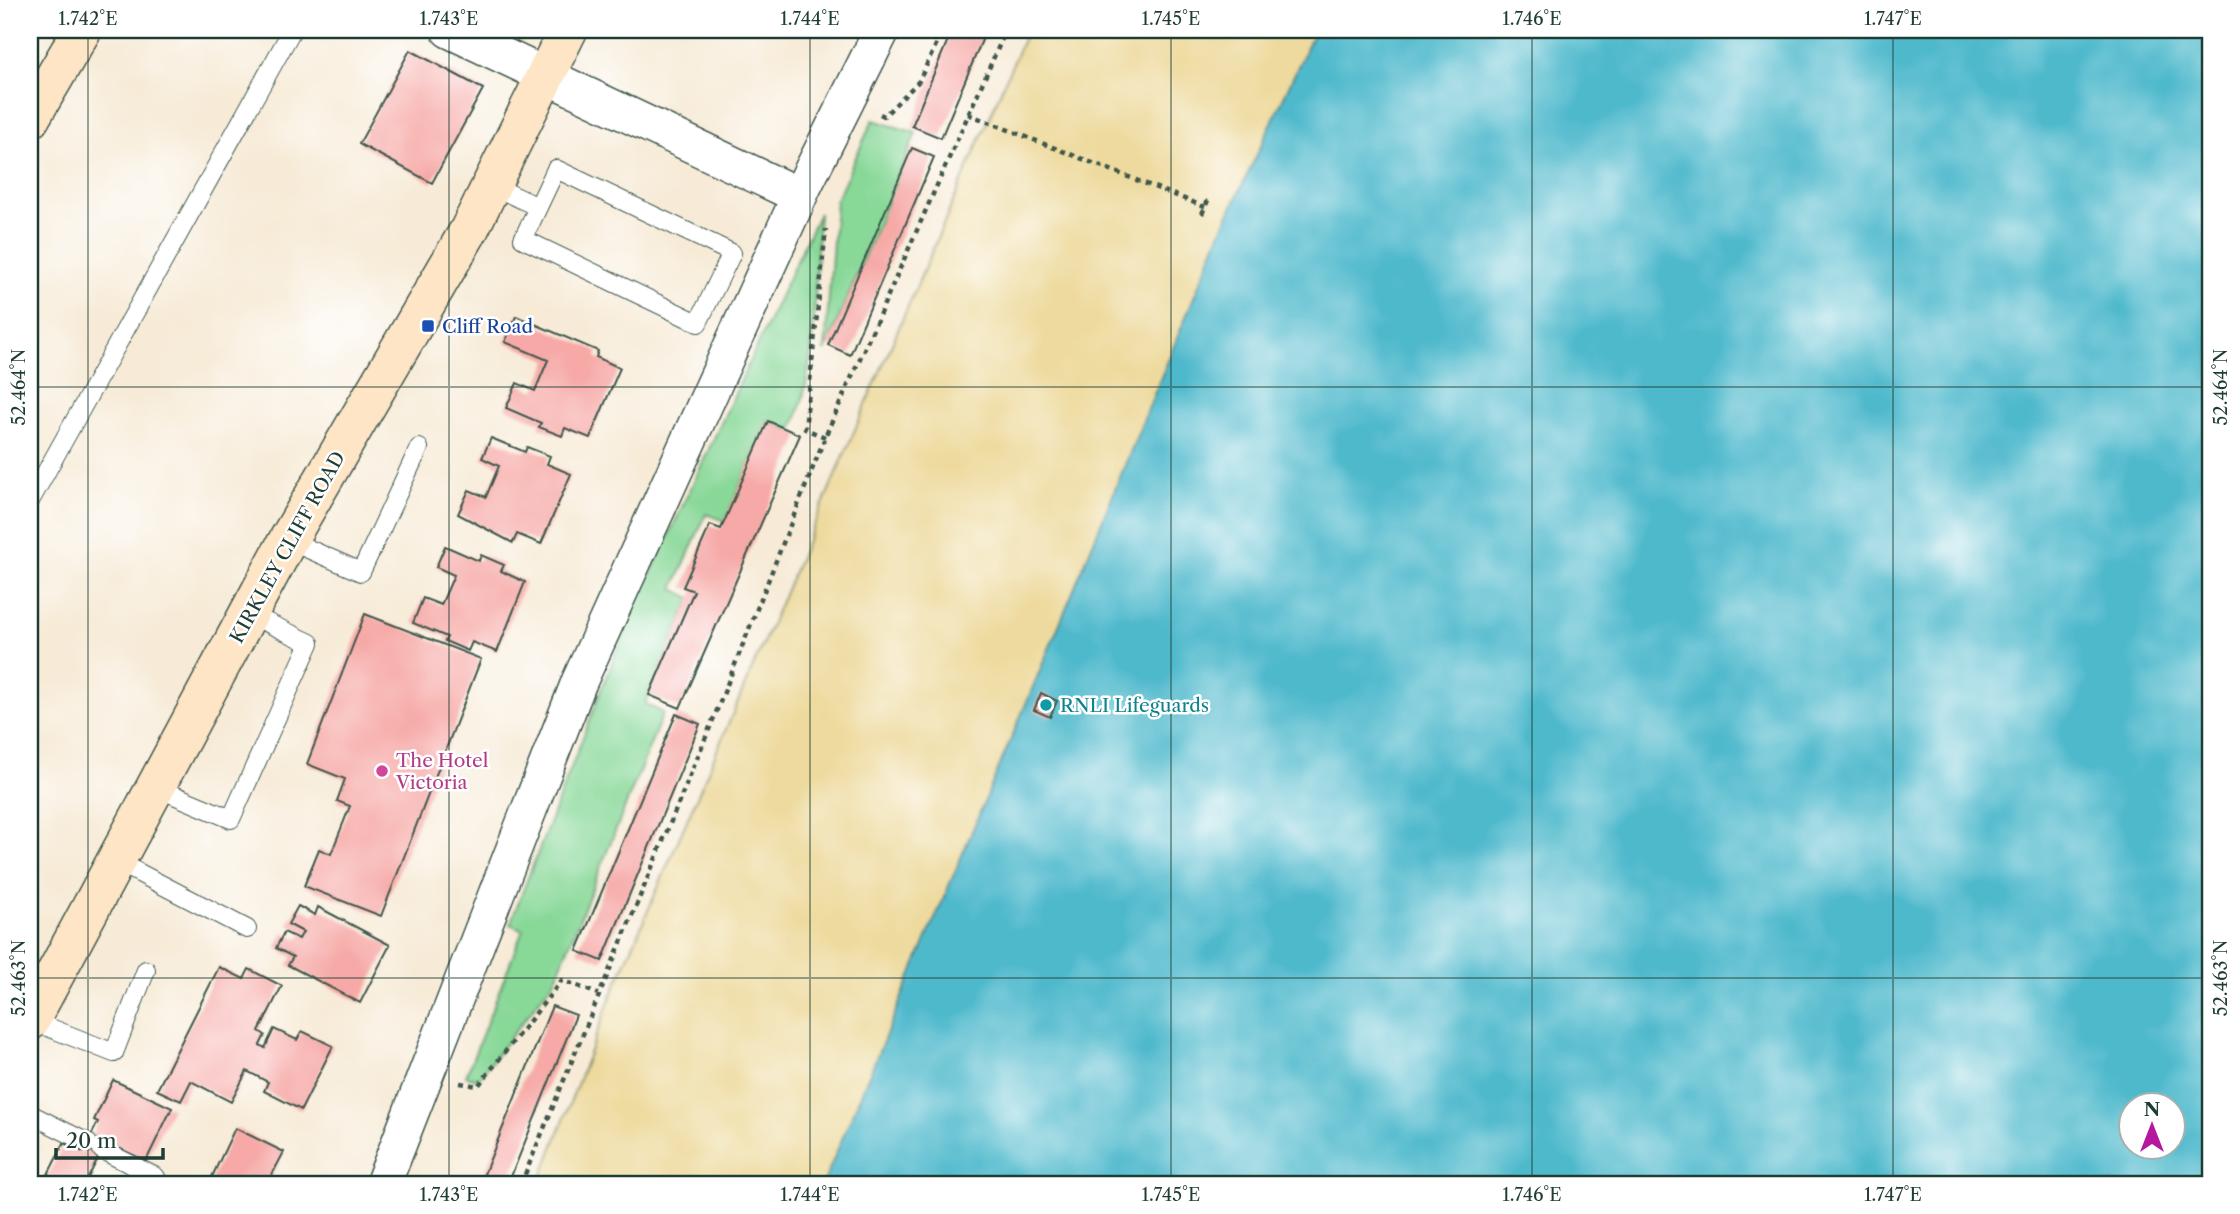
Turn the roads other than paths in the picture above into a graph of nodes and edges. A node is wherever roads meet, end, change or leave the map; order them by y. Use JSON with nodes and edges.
{"nodes":[{"id":1,"x":82,"y":30,"type":"edge"},
{"id":2,"x":292,"y":30,"type":"edge"},
{"id":3,"x":449,"y":30,"type":"edge"},
{"id":4,"x":568,"y":30,"type":"edge"},
{"id":5,"x":882,"y":30,"type":"edge"},
{"id":6,"x":546,"y":75,"type":"junction"},
{"id":7,"x":30,"y":120,"type":"edge"},
{"id":8,"x":491,"y":185,"type":"junction"},
{"id":9,"x":785,"y":189,"type":"dead end"},
{"id":10,"x":538,"y":207,"type":"junction"},
{"id":11,"x":419,"y":448,"type":"dead end"},
{"id":12,"x":30,"y":501,"type":"edge"},
{"id":13,"x":288,"y":540,"type":"junction"},
{"id":14,"x":249,"y":614,"type":"junction"},
{"id":15,"x":155,"y":788,"type":"junction"},
{"id":16,"x":116,"y":861,"type":"junction"},
{"id":17,"x":247,"y":929,"type":"dead end"},
{"id":18,"x":146,"y":970,"type":"dead end"},
{"id":19,"x":30,"y":1020,"type":"edge"},
{"id":20,"x":30,"y":1114,"type":"edge"},
{"id":21,"x":156,"y":1177,"type":"dead end"},
{"id":22,"x":383,"y":1184,"type":"edge"}],
"edges":[{"from":1,"to":7,"type":"main road"},
{"from":2,"to":12,"type":"lane"},
{"from":3,"to":6,"type":"street"},
{"from":4,"to":6,"type":"main road","name":"KIRKLEY CLIFF ROAD"},
{"from":5,"to":22,"type":"street"},
{"from":6,"to":8,"type":"main road","name":"KIRKLEY CLIFF ROAD"},
{"from":6,"to":9,"type":"street"},
{"from":8,"to":10,"type":"lane"},
{"from":8,"to":13,"type":"main road","name":"KIRKLEY CLIFF ROAD"},
{"from":10,"to":10,"type":"lane"},
{"from":11,"to":13,"type":"lane"},
{"from":13,"to":14,"type":"main road","name":"KIRKLEY CLIFF ROAD"},
{"from":14,"to":15,"type":"main road","name":"KIRKLEY CLIFF ROAD"},
{"from":14,"to":15,"type":"lane"},
{"from":15,"to":16,"type":"main road","name":"KIRKLEY CLIFF ROAD"},
{"from":16,"to":17,"type":"lane"},
{"from":16,"to":19,"type":"main road","name":"KIRKLEY CLIFF ROAD"},
{"from":18,"to":19,"type":"lane"},
{"from":20,"to":21,"type":"lane"}]}
